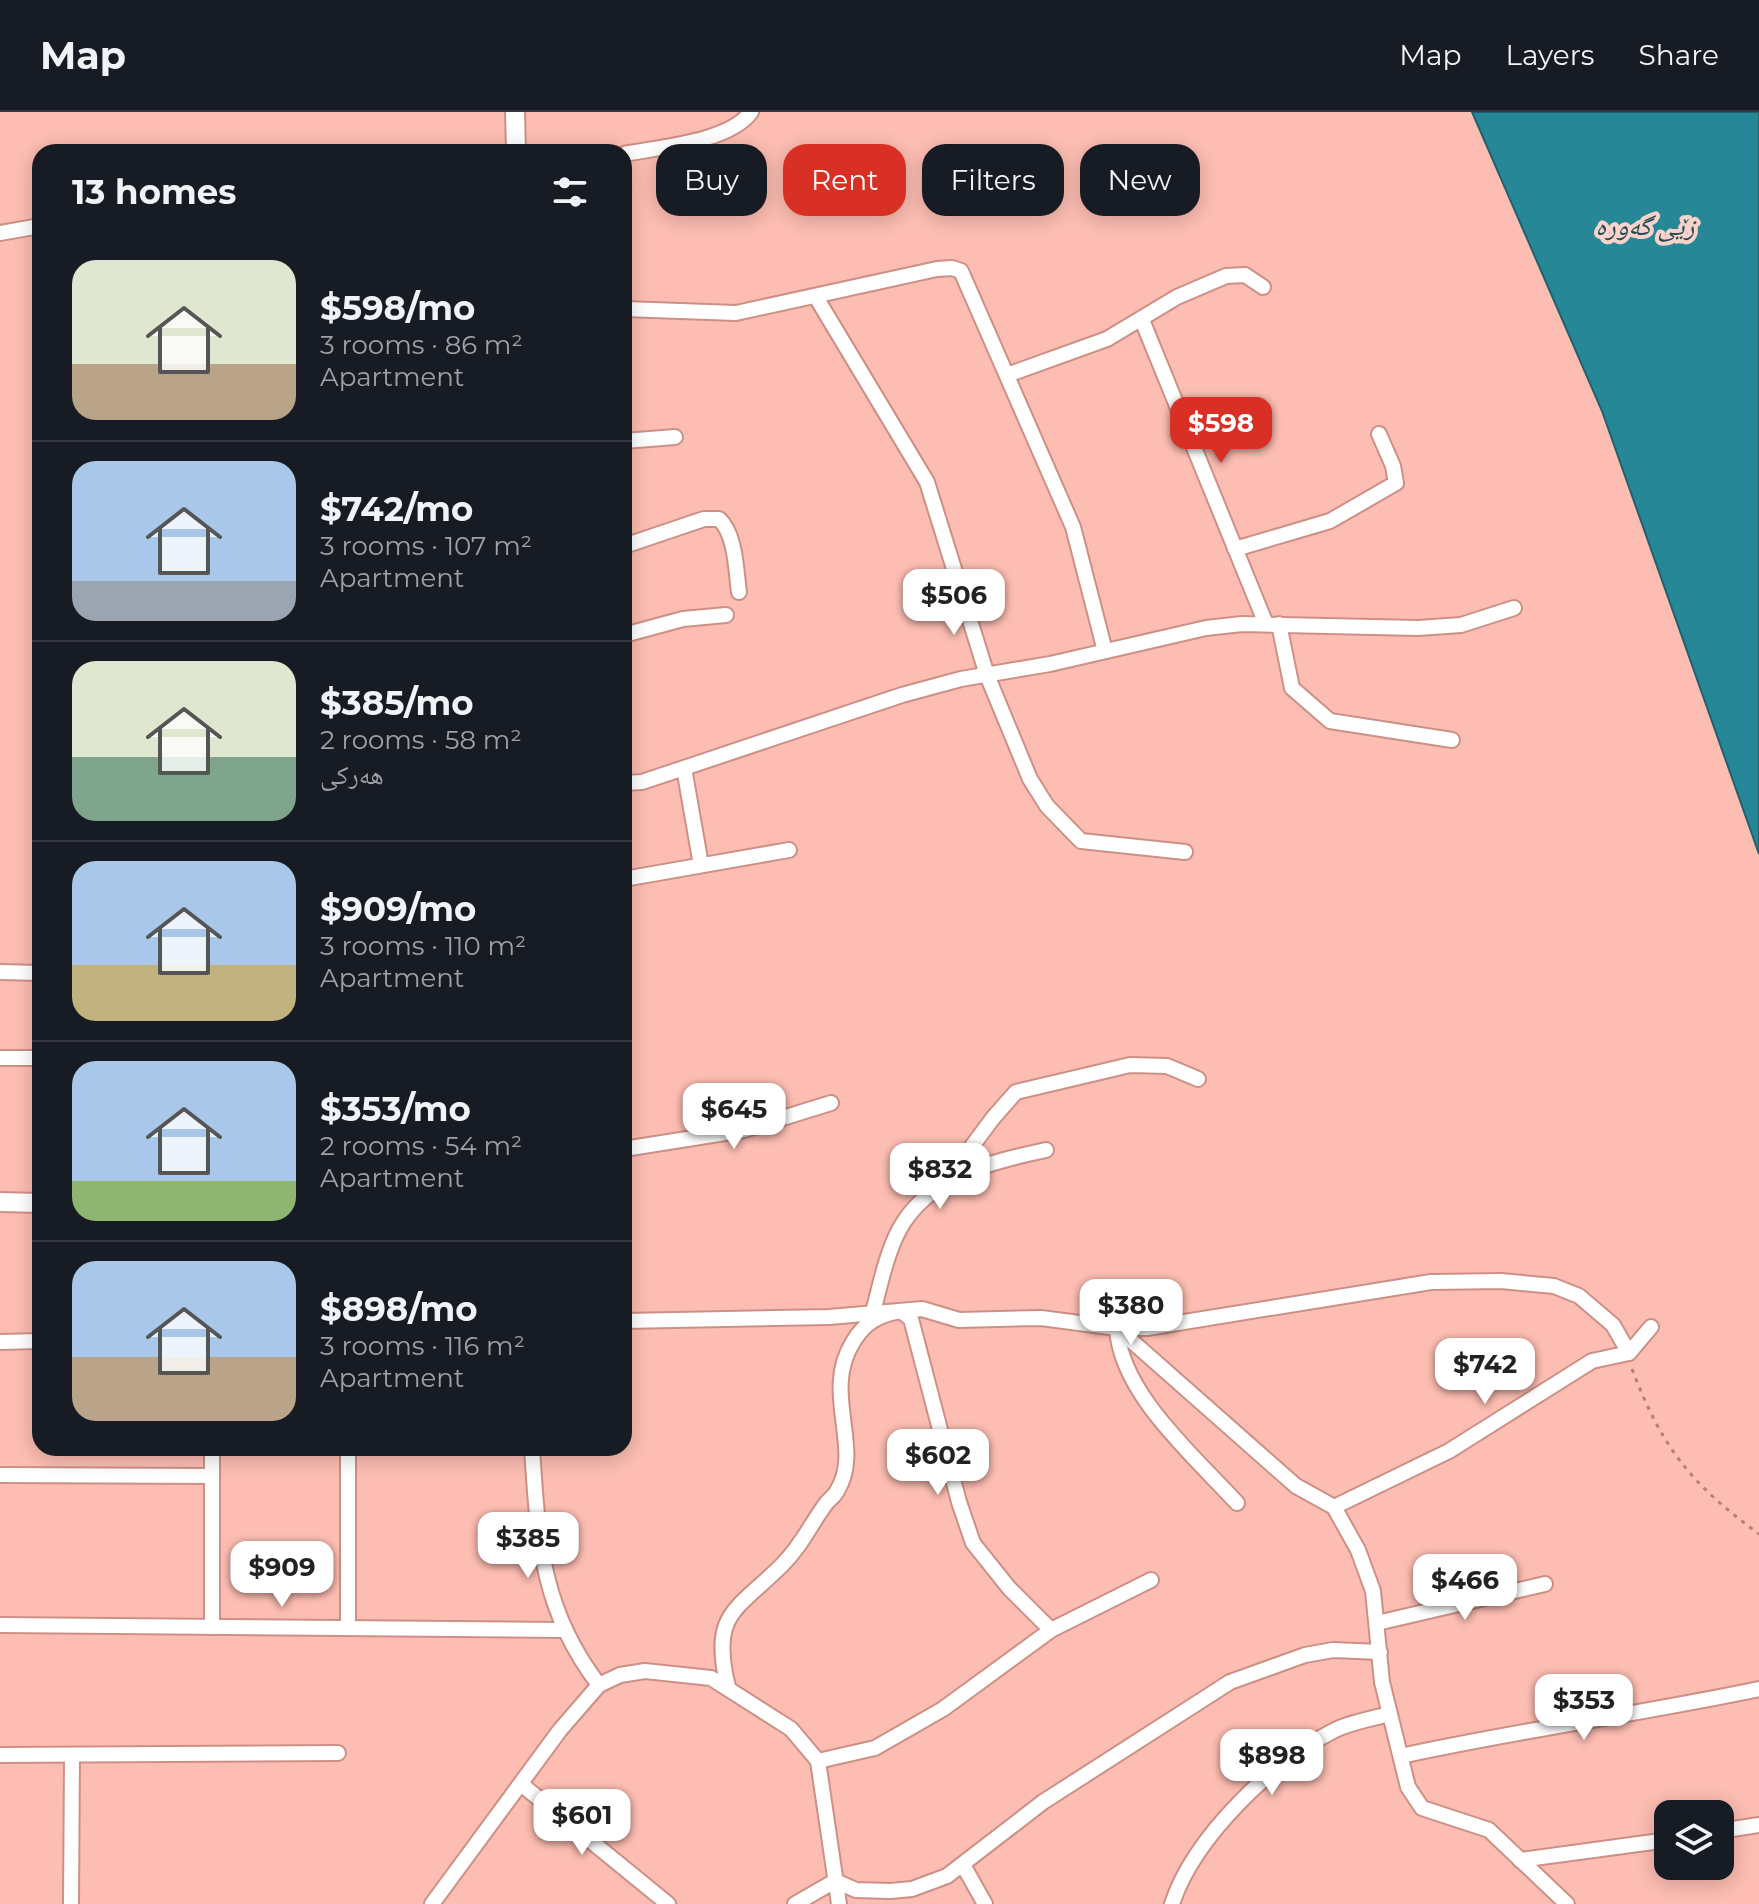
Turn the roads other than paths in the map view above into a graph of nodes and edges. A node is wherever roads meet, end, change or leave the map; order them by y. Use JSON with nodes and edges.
{"nodes":[{"id":1,"x":515,"y":112,"type":"edge"},
{"id":2,"x":751,"y":112,"type":"edge"},
{"id":3,"x":516,"y":144,"type":"edge"},
{"id":4,"x":632,"y":152,"type":"edge"},
{"id":5,"x":32,"y":227,"type":"edge"},
{"id":6,"x":0,"y":233,"type":"edge"},
{"id":7,"x":1263,"y":287,"type":"dead end"},
{"id":8,"x":816,"y":297,"type":"junction"},
{"id":9,"x":632,"y":309,"type":"edge"},
{"id":10,"x":1142,"y":320,"type":"junction"},
{"id":11,"x":1007,"y":375,"type":"junction"},
{"id":12,"x":1379,"y":434,"type":"dead end"},
{"id":13,"x":675,"y":437,"type":"dead end"},
{"id":14,"x":632,"y":440,"type":"edge"},
{"id":15,"x":632,"y":543,"type":"edge"},
{"id":16,"x":1235,"y":549,"type":"junction"},
{"id":17,"x":739,"y":592,"type":"dead end"},
{"id":18,"x":1514,"y":608,"type":"dead end"},
{"id":19,"x":726,"y":615,"type":"dead end"},
{"id":20,"x":1272,"y":624,"type":"junction"},
{"id":21,"x":632,"y":633,"type":"edge"},
{"id":22,"x":1105,"y":651,"type":"junction"},
{"id":23,"x":987,"y":675,"type":"junction"},
{"id":24,"x":1452,"y":740,"type":"dead end"},
{"id":25,"x":684,"y":768,"type":"junction"},
{"id":26,"x":632,"y":783,"type":"edge"},
{"id":27,"x":789,"y":850,"type":"dead end"},
{"id":28,"x":1185,"y":852,"type":"dead end"},
{"id":29,"x":701,"y":865,"type":"junction"},
{"id":30,"x":632,"y":878,"type":"edge"},
{"id":31,"x":0,"y":972,"type":"edge"},
{"id":32,"x":32,"y":973,"type":"edge"},
{"id":33,"x":0,"y":1058,"type":"edge"},
{"id":34,"x":32,"y":1058,"type":"edge"},
{"id":35,"x":1198,"y":1079,"type":"dead end"},
{"id":36,"x":831,"y":1103,"type":"dead end"},
{"id":37,"x":632,"y":1148,"type":"edge"},
{"id":38,"x":1046,"y":1150,"type":"dead end"},
{"id":39,"x":944,"y":1184,"type":"junction"},
{"id":40,"x":0,"y":1202,"type":"edge"},
{"id":41,"x":32,"y":1203,"type":"edge"},
{"id":42,"x":901,"y":1311,"type":"junction"},
{"id":43,"x":873,"y":1312,"type":"junction"},
{"id":44,"x":632,"y":1321,"type":"edge"},
{"id":45,"x":1651,"y":1327,"type":"dead end"},
{"id":46,"x":1117,"y":1328,"type":"junction"},
{"id":47,"x":32,"y":1341,"type":"edge"},
{"id":48,"x":0,"y":1342,"type":"edge"},
{"id":49,"x":1629,"y":1353,"type":"junction"},
{"id":50,"x":212,"y":1456,"type":"edge"},
{"id":51,"x":348,"y":1456,"type":"edge"},
{"id":52,"x":533,"y":1456,"type":"edge"},
{"id":53,"x":0,"y":1475,"type":"edge"},
{"id":54,"x":212,"y":1476,"type":"junction"},
{"id":55,"x":1237,"y":1503,"type":"dead end"},
{"id":56,"x":1334,"y":1507,"type":"junction"},
{"id":57,"x":1151,"y":1580,"type":"dead end"},
{"id":58,"x":1545,"y":1584,"type":"dead end"},
{"id":59,"x":1377,"y":1623,"type":"junction"},
{"id":60,"x":0,"y":1625,"type":"edge"},
{"id":61,"x":212,"y":1627,"type":"junction"},
{"id":62,"x":348,"y":1628,"type":"junction"},
{"id":63,"x":563,"y":1630,"type":"junction"},
{"id":64,"x":1051,"y":1630,"type":"junction"},
{"id":65,"x":1380,"y":1652,"type":"junction"},
{"id":66,"x":599,"y":1685,"type":"junction"},
{"id":67,"x":728,"y":1687,"type":"junction"},
{"id":68,"x":1759,"y":1689,"type":"edge"},
{"id":69,"x":1389,"y":1714,"type":"junction"},
{"id":70,"x":338,"y":1753,"type":"dead end"},
{"id":71,"x":0,"y":1755,"type":"edge"},
{"id":72,"x":72,"y":1755,"type":"junction"},
{"id":73,"x":1401,"y":1756,"type":"junction"},
{"id":74,"x":818,"y":1761,"type":"junction"},
{"id":75,"x":521,"y":1784,"type":"junction"},
{"id":76,"x":1759,"y":1825,"type":"edge"},
{"id":77,"x":1734,"y":1829,"type":"edge"},
{"id":78,"x":1654,"y":1842,"type":"edge"},
{"id":79,"x":1520,"y":1860,"type":"junction"},
{"id":80,"x":963,"y":1865,"type":"junction"},
{"id":81,"x":835,"y":1881,"type":"junction"},
{"id":82,"x":71,"y":1904,"type":"edge"},
{"id":83,"x":432,"y":1904,"type":"edge"},
{"id":84,"x":668,"y":1904,"type":"edge"},
{"id":85,"x":795,"y":1904,"type":"edge"},
{"id":86,"x":839,"y":1904,"type":"edge"},
{"id":87,"x":985,"y":1904,"type":"edge"},
{"id":88,"x":1172,"y":1904,"type":"edge"},
{"id":89,"x":1567,"y":1904,"type":"edge"}],
"edges":[{"from":1,"to":3,"type":"street"},
{"from":2,"to":4,"type":"street"},
{"from":5,"to":6,"type":"street"},
{"from":7,"to":10,"type":"street"},
{"from":8,"to":9,"type":"street"},
{"from":8,"to":11,"type":"street"},
{"from":8,"to":23,"type":"street"},
{"from":10,"to":11,"type":"street"},
{"from":10,"to":16,"type":"street"},
{"from":11,"to":22,"type":"street"},
{"from":12,"to":16,"type":"street"},
{"from":13,"to":14,"type":"street"},
{"from":15,"to":17,"type":"street"},
{"from":16,"to":20,"type":"street"},
{"from":18,"to":20,"type":"street"},
{"from":19,"to":21,"type":"street"},
{"from":20,"to":22,"type":"street"},
{"from":20,"to":24,"type":"street"},
{"from":22,"to":23,"type":"street"},
{"from":23,"to":25,"type":"street"},
{"from":23,"to":28,"type":"street"},
{"from":25,"to":26,"type":"street"},
{"from":25,"to":29,"type":"street"},
{"from":27,"to":29,"type":"street"},
{"from":29,"to":30,"type":"street"},
{"from":31,"to":32,"type":"street"},
{"from":33,"to":34,"type":"street"},
{"from":35,"to":39,"type":"street"},
{"from":36,"to":37,"type":"street"},
{"from":38,"to":39,"type":"street"},
{"from":39,"to":43,"type":"street"},
{"from":40,"to":41,"type":"street"},
{"from":42,"to":43,"type":"street"},
{"from":42,"to":46,"type":"street"},
{"from":42,"to":64,"type":"street"},
{"from":42,"to":67,"type":"street"},
{"from":43,"to":44,"type":"street"},
{"from":45,"to":49,"type":"street"},
{"from":46,"to":49,"type":"street"},
{"from":46,"to":55,"type":"street"},
{"from":46,"to":56,"type":"street"},
{"from":47,"to":48,"type":"street"},
{"from":49,"to":56,"type":"street"},
{"from":50,"to":54,"type":"street"},
{"from":51,"to":62,"type":"street"},
{"from":52,"to":63,"type":"street"},
{"from":53,"to":54,"type":"street"},
{"from":54,"to":61,"type":"street"},
{"from":56,"to":59,"type":"street"},
{"from":57,"to":64,"type":"street"},
{"from":58,"to":59,"type":"street"},
{"from":59,"to":65,"type":"street"},
{"from":60,"to":61,"type":"street"},
{"from":61,"to":62,"type":"street"},
{"from":62,"to":63,"type":"street"},
{"from":63,"to":66,"type":"street"},
{"from":64,"to":74,"type":"street"},
{"from":65,"to":69,"type":"street"},
{"from":65,"to":80,"type":"street"},
{"from":66,"to":67,"type":"street"},
{"from":66,"to":75,"type":"street"},
{"from":67,"to":74,"type":"street"},
{"from":68,"to":73,"type":"street"},
{"from":69,"to":73,"type":"street"},
{"from":69,"to":88,"type":"street"},
{"from":70,"to":72,"type":"street"},
{"from":71,"to":72,"type":"street"},
{"from":72,"to":82,"type":"street"},
{"from":73,"to":79,"type":"street"},
{"from":74,"to":81,"type":"street"},
{"from":75,"to":83,"type":"street"},
{"from":75,"to":84,"type":"street"},
{"from":76,"to":77,"type":"street"},
{"from":78,"to":79,"type":"street"},
{"from":79,"to":89,"type":"street"},
{"from":80,"to":81,"type":"street"},
{"from":80,"to":87,"type":"street"},
{"from":81,"to":85,"type":"street"},
{"from":81,"to":86,"type":"street"}]}
